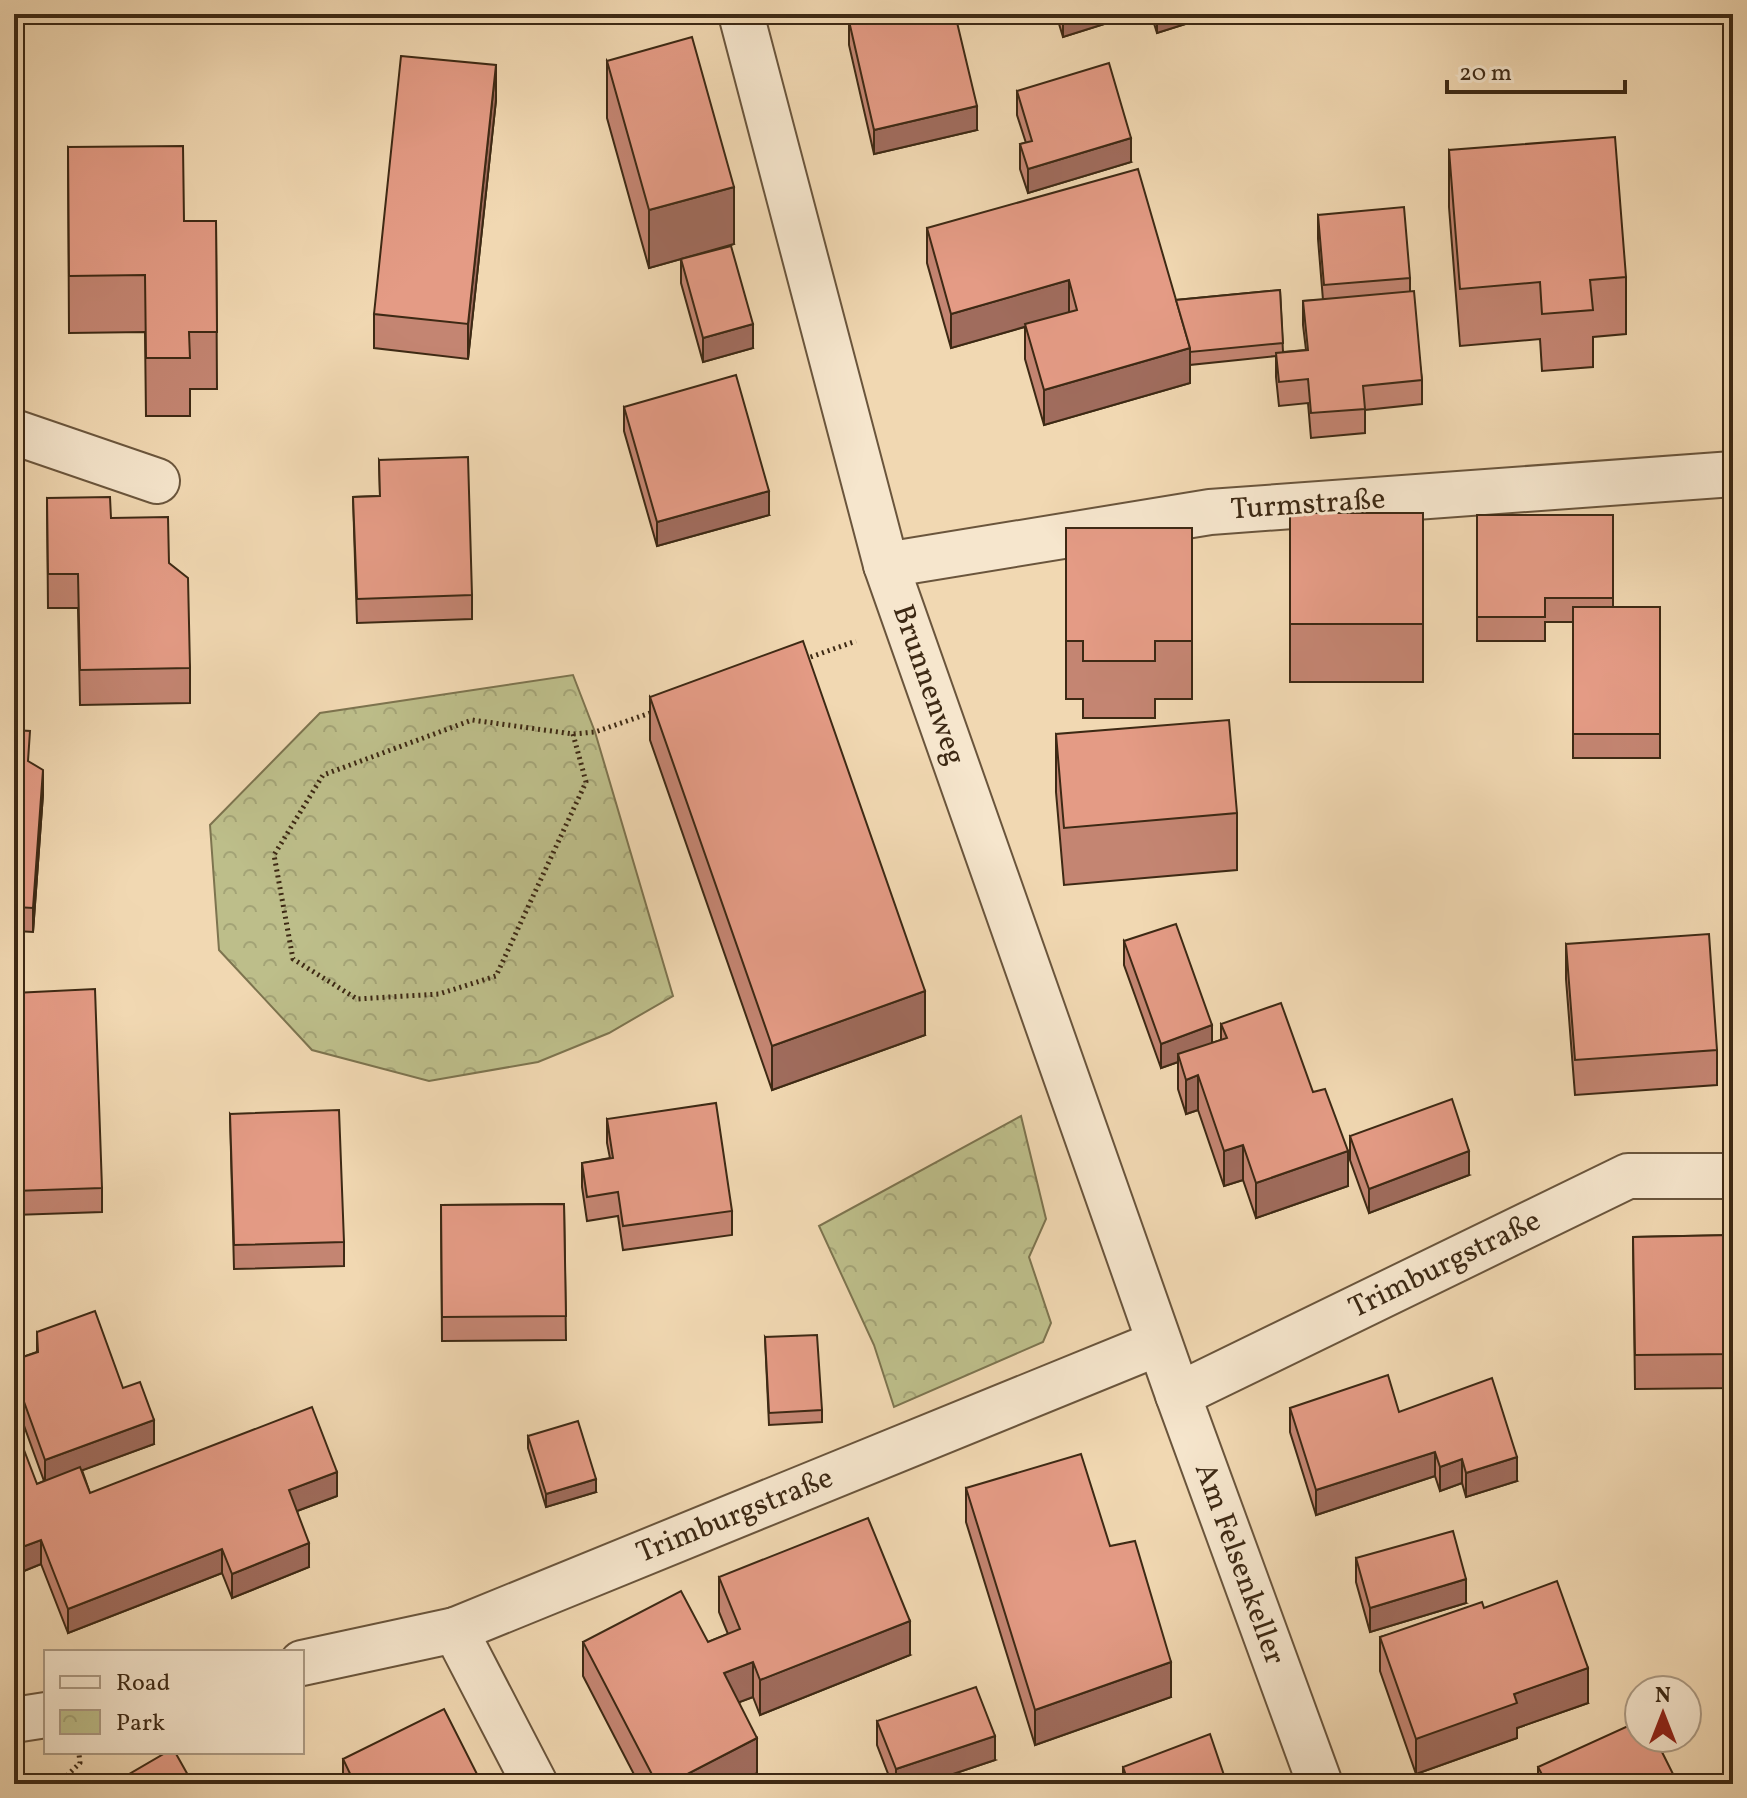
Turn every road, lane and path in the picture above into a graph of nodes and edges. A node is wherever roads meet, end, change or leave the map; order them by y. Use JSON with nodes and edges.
{"nodes":[{"id":1,"x":741,"y":14,"type":"edge"},
{"id":2,"x":14,"y":432,"type":"edge"},
{"id":3,"x":1733,"y":474,"type":"edge"},
{"id":4,"x":157,"y":481,"type":"dead end"},
{"id":5,"x":886,"y":565,"type":"junction"},
{"id":6,"x":906,"y":622,"type":"junction"},
{"id":7,"x":799,"y":661,"type":"edge"},
{"id":8,"x":668,"y":707,"type":"edge"},
{"id":9,"x":573,"y":734,"type":"junction"},
{"id":10,"x":1723,"y":1176,"type":"dead end"},
{"id":11,"x":1159,"y":1343,"type":"junction"},
{"id":12,"x":1178,"y":1395,"type":"junction"},
{"id":13,"x":455,"y":1630,"type":"junction"},
{"id":14,"x":304,"y":1663,"type":"edge"},
{"id":15,"x":44,"y":1715,"type":"edge"},
{"id":16,"x":14,"y":1720,"type":"edge"},
{"id":17,"x":79,"y":1754,"type":"edge"},
{"id":18,"x":58,"y":1784,"type":"edge"},
{"id":19,"x":535,"y":1784,"type":"edge"},
{"id":20,"x":1320,"y":1784,"type":"edge"}],
"edges":[{"from":1,"to":5,"type":"street","name":"Brunnenweg"},
{"from":2,"to":4,"type":"street"},
{"from":3,"to":5,"type":"street","name":"Turmstraße"},
{"from":5,"to":6,"type":"street","name":"Brunnenweg"},
{"from":6,"to":7,"type":"path"},
{"from":6,"to":11,"type":"street","name":"Brunnenweg"},
{"from":8,"to":9,"type":"path"},
{"from":9,"to":9,"type":"path"},
{"from":10,"to":12,"type":"street","name":"Trimburgstraße"},
{"from":11,"to":12,"type":"street","name":"Am Felsenkeller"},
{"from":11,"to":13,"type":"street","name":"Trimburgstraße"},
{"from":12,"to":20,"type":"street","name":"Am Felsenkeller"},
{"from":13,"to":14,"type":"street","name":"Trimburgstraße"},
{"from":13,"to":19,"type":"street"},
{"from":15,"to":16,"type":"street"},
{"from":17,"to":18,"type":"path"}]}
